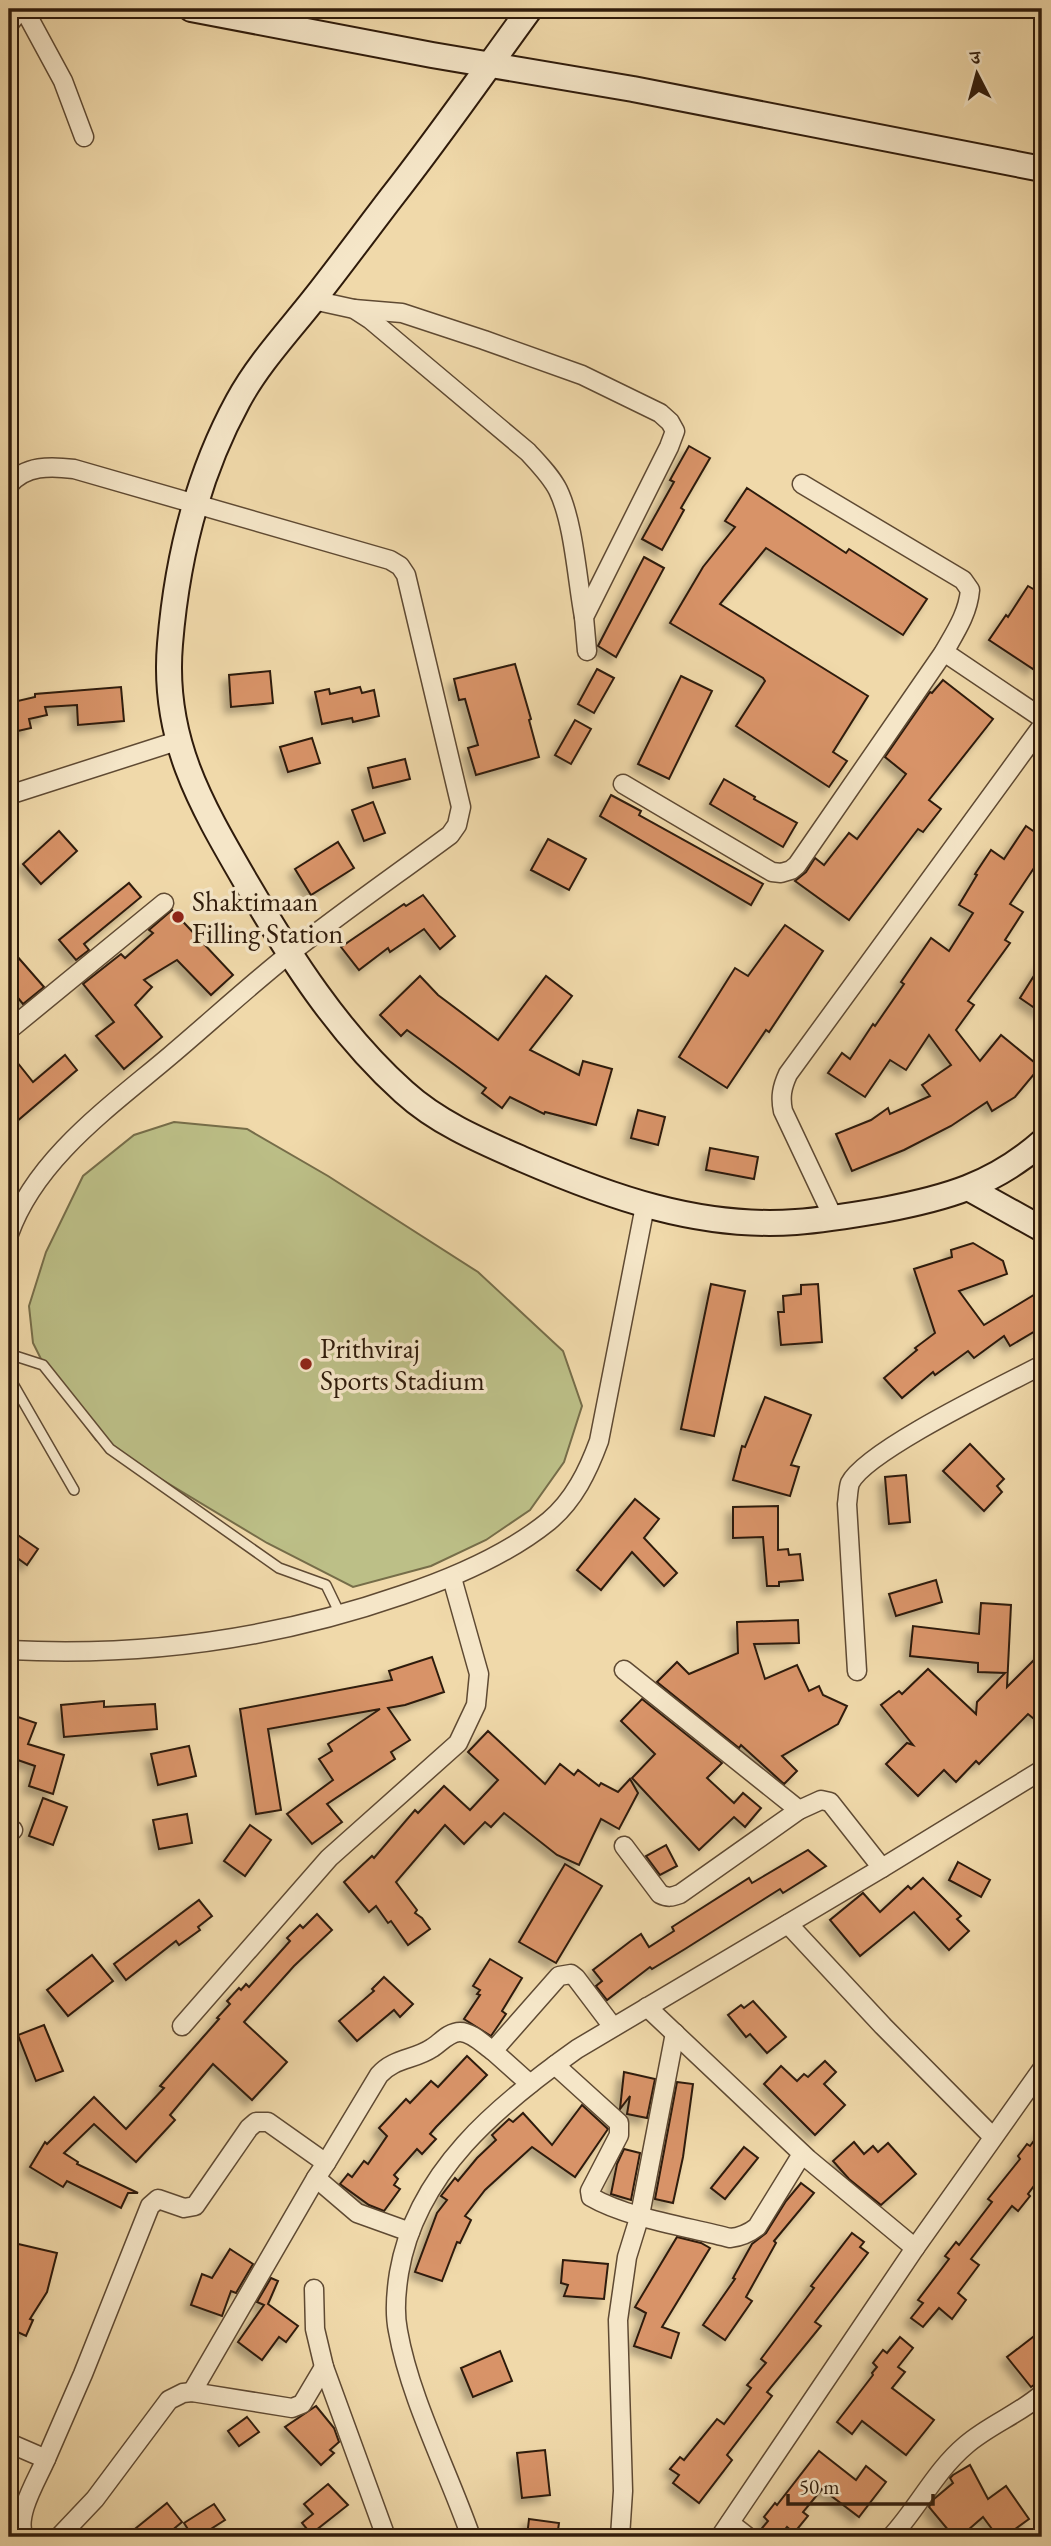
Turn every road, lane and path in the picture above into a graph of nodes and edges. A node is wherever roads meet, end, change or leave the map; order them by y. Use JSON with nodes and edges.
{"nodes":[{"id":1,"x":23,"y":9,"type":"edge"},
{"id":2,"x":191,"y":9,"type":"edge"},
{"id":3,"x":530,"y":9,"type":"edge"},
{"id":4,"x":242,"y":13,"type":"edge"},
{"id":5,"x":9,"y":24,"type":"edge"},
{"id":6,"x":489,"y":65,"type":"junction"},
{"id":7,"x":84,"y":137,"type":"dead end"},
{"id":8,"x":1042,"y":169,"type":"edge"},
{"id":9,"x":313,"y":300,"type":"junction"},
{"id":10,"x":354,"y":309,"type":"junction"},
{"id":11,"x":802,"y":484,"type":"dead end"},
{"id":12,"x":9,"y":485,"type":"edge"},
{"id":13,"x":195,"y":503,"type":"junction"},
{"id":14,"x":584,"y":617,"type":"junction"},
{"id":15,"x":587,"y":650,"type":"dead end"},
{"id":16,"x":944,"y":652,"type":"junction"},
{"id":17,"x":1042,"y":718,"type":"edge"},
{"id":18,"x":1042,"y":726,"type":"edge"},
{"id":19,"x":177,"y":741,"type":"junction"},
{"id":20,"x":623,"y":784,"type":"dead end"},
{"id":21,"x":9,"y":795,"type":"edge"},
{"id":22,"x":164,"y":904,"type":"dead end"},
{"id":23,"x":288,"y":955,"type":"junction"},
{"id":24,"x":9,"y":1030,"type":"edge"},
{"id":25,"x":1042,"y":1142,"type":"edge"},
{"id":26,"x":970,"y":1189,"type":"junction"},
{"id":27,"x":645,"y":1206,"type":"junction"},
{"id":28,"x":834,"y":1219,"type":"junction"},
{"id":29,"x":1042,"y":1229,"type":"edge"},
{"id":30,"x":9,"y":1234,"type":"edge"},
{"id":31,"x":9,"y":1354,"type":"edge"},
{"id":32,"x":1042,"y":1365,"type":"edge"},
{"id":33,"x":9,"y":1377,"type":"edge"},
{"id":34,"x":74,"y":1490,"type":"dead end"},
{"id":35,"x":452,"y":1578,"type":"junction"},
{"id":36,"x":340,"y":1614,"type":"junction"},
{"id":37,"x":9,"y":1650,"type":"edge"},
{"id":38,"x":624,"y":1670,"type":"dead end"},
{"id":39,"x":858,"y":1671,"type":"dead end"},
{"id":40,"x":1042,"y":1770,"type":"edge"},
{"id":41,"x":799,"y":1810,"type":"junction"},
{"id":42,"x":624,"y":1846,"type":"dead end"},
{"id":43,"x":882,"y":1868,"type":"junction"},
{"id":44,"x":788,"y":1924,"type":"junction"},
{"id":45,"x":648,"y":2007,"type":"junction"},
{"id":46,"x":182,"y":2026,"type":"dead end"},
{"id":47,"x":613,"y":2027,"type":"junction"},
{"id":48,"x":675,"y":2033,"type":"junction"},
{"id":49,"x":493,"y":2051,"type":"junction"},
{"id":50,"x":555,"y":2065,"type":"junction"},
{"id":51,"x":1042,"y":2069,"type":"edge"},
{"id":52,"x":530,"y":2084,"type":"junction"},
{"id":53,"x":993,"y":2137,"type":"junction"},
{"id":54,"x":802,"y":2154,"type":"junction"},
{"id":55,"x":326,"y":2163,"type":"junction"},
{"id":56,"x":316,"y":2178,"type":"junction"},
{"id":57,"x":640,"y":2215,"type":"junction"},
{"id":58,"x":410,"y":2232,"type":"junction"},
{"id":59,"x":915,"y":2248,"type":"junction"},
{"id":60,"x":314,"y":2289,"type":"dead end"},
{"id":61,"x":324,"y":2367,"type":"junction"},
{"id":62,"x":192,"y":2392,"type":"junction"},
{"id":63,"x":1042,"y":2394,"type":"edge"},
{"id":64,"x":9,"y":2442,"type":"edge"},
{"id":65,"x":46,"y":2459,"type":"junction"},
{"id":66,"x":725,"y":2530,"type":"edge"},
{"id":67,"x":24,"y":2537,"type":"edge"},
{"id":68,"x":58,"y":2537,"type":"edge"},
{"id":69,"x":386,"y":2537,"type":"edge"},
{"id":70,"x":471,"y":2537,"type":"edge"},
{"id":71,"x":620,"y":2537,"type":"edge"},
{"id":72,"x":748,"y":2537,"type":"edge"},
{"id":73,"x":891,"y":2537,"type":"edge"}],
"edges":[{"from":1,"to":5,"type":"street"},
{"from":1,"to":7,"type":"street"},
{"from":2,"to":4,"type":"street"},
{"from":3,"to":6,"type":"street"},
{"from":4,"to":6,"type":"street"},
{"from":6,"to":8,"type":"street"},
{"from":6,"to":9,"type":"street"},
{"from":9,"to":10,"type":"street"},
{"from":9,"to":13,"type":"street"},
{"from":10,"to":14,"type":"street"},
{"from":10,"to":14,"type":"street"},
{"from":11,"to":16,"type":"street"},
{"from":12,"to":13,"type":"street"},
{"from":13,"to":19,"type":"street"},
{"from":13,"to":23,"type":"street"},
{"from":14,"to":15,"type":"street"},
{"from":16,"to":17,"type":"street"},
{"from":16,"to":20,"type":"street"},
{"from":18,"to":28,"type":"street"},
{"from":19,"to":21,"type":"street"},
{"from":19,"to":23,"type":"street"},
{"from":22,"to":24,"type":"street"},
{"from":23,"to":27,"type":"street"},
{"from":23,"to":30,"type":"street"},
{"from":25,"to":26,"type":"street"},
{"from":26,"to":28,"type":"street"},
{"from":26,"to":29,"type":"street"},
{"from":27,"to":28,"type":"street"},
{"from":27,"to":35,"type":"street"},
{"from":31,"to":36,"type":"lane"},
{"from":32,"to":39,"type":"street"},
{"from":33,"to":34,"type":"lane"},
{"from":35,"to":36,"type":"street"},
{"from":35,"to":46,"type":"street"},
{"from":36,"to":37,"type":"street"},
{"from":38,"to":41,"type":"street"},
{"from":40,"to":43,"type":"street"},
{"from":41,"to":42,"type":"street"},
{"from":41,"to":43,"type":"street"},
{"from":43,"to":44,"type":"street"},
{"from":44,"to":45,"type":"street"},
{"from":44,"to":53,"type":"street"},
{"from":45,"to":47,"type":"street"},
{"from":45,"to":48,"type":"street"},
{"from":47,"to":49,"type":"street"},
{"from":47,"to":50,"type":"street"},
{"from":48,"to":54,"type":"street"},
{"from":48,"to":57,"type":"street"},
{"from":49,"to":52,"type":"street"},
{"from":49,"to":55,"type":"street"},
{"from":50,"to":52,"type":"street"},
{"from":50,"to":57,"type":"street"},
{"from":51,"to":53,"type":"street"},
{"from":52,"to":58,"type":"street"},
{"from":53,"to":59,"type":"street"},
{"from":54,"to":57,"type":"street"},
{"from":54,"to":59,"type":"street"},
{"from":55,"to":56,"type":"street"},
{"from":55,"to":65,"type":"street"},
{"from":56,"to":58,"type":"street"},
{"from":56,"to":62,"type":"street"},
{"from":57,"to":71,"type":"street"},
{"from":58,"to":70,"type":"street"},
{"from":59,"to":66,"type":"street"},
{"from":60,"to":61,"type":"street"},
{"from":61,"to":62,"type":"street"},
{"from":61,"to":69,"type":"street"},
{"from":62,"to":68,"type":"street"},
{"from":63,"to":73,"type":"street"},
{"from":64,"to":65,"type":"street"},
{"from":65,"to":67,"type":"street"},
{"from":66,"to":72,"type":"street"}]}
